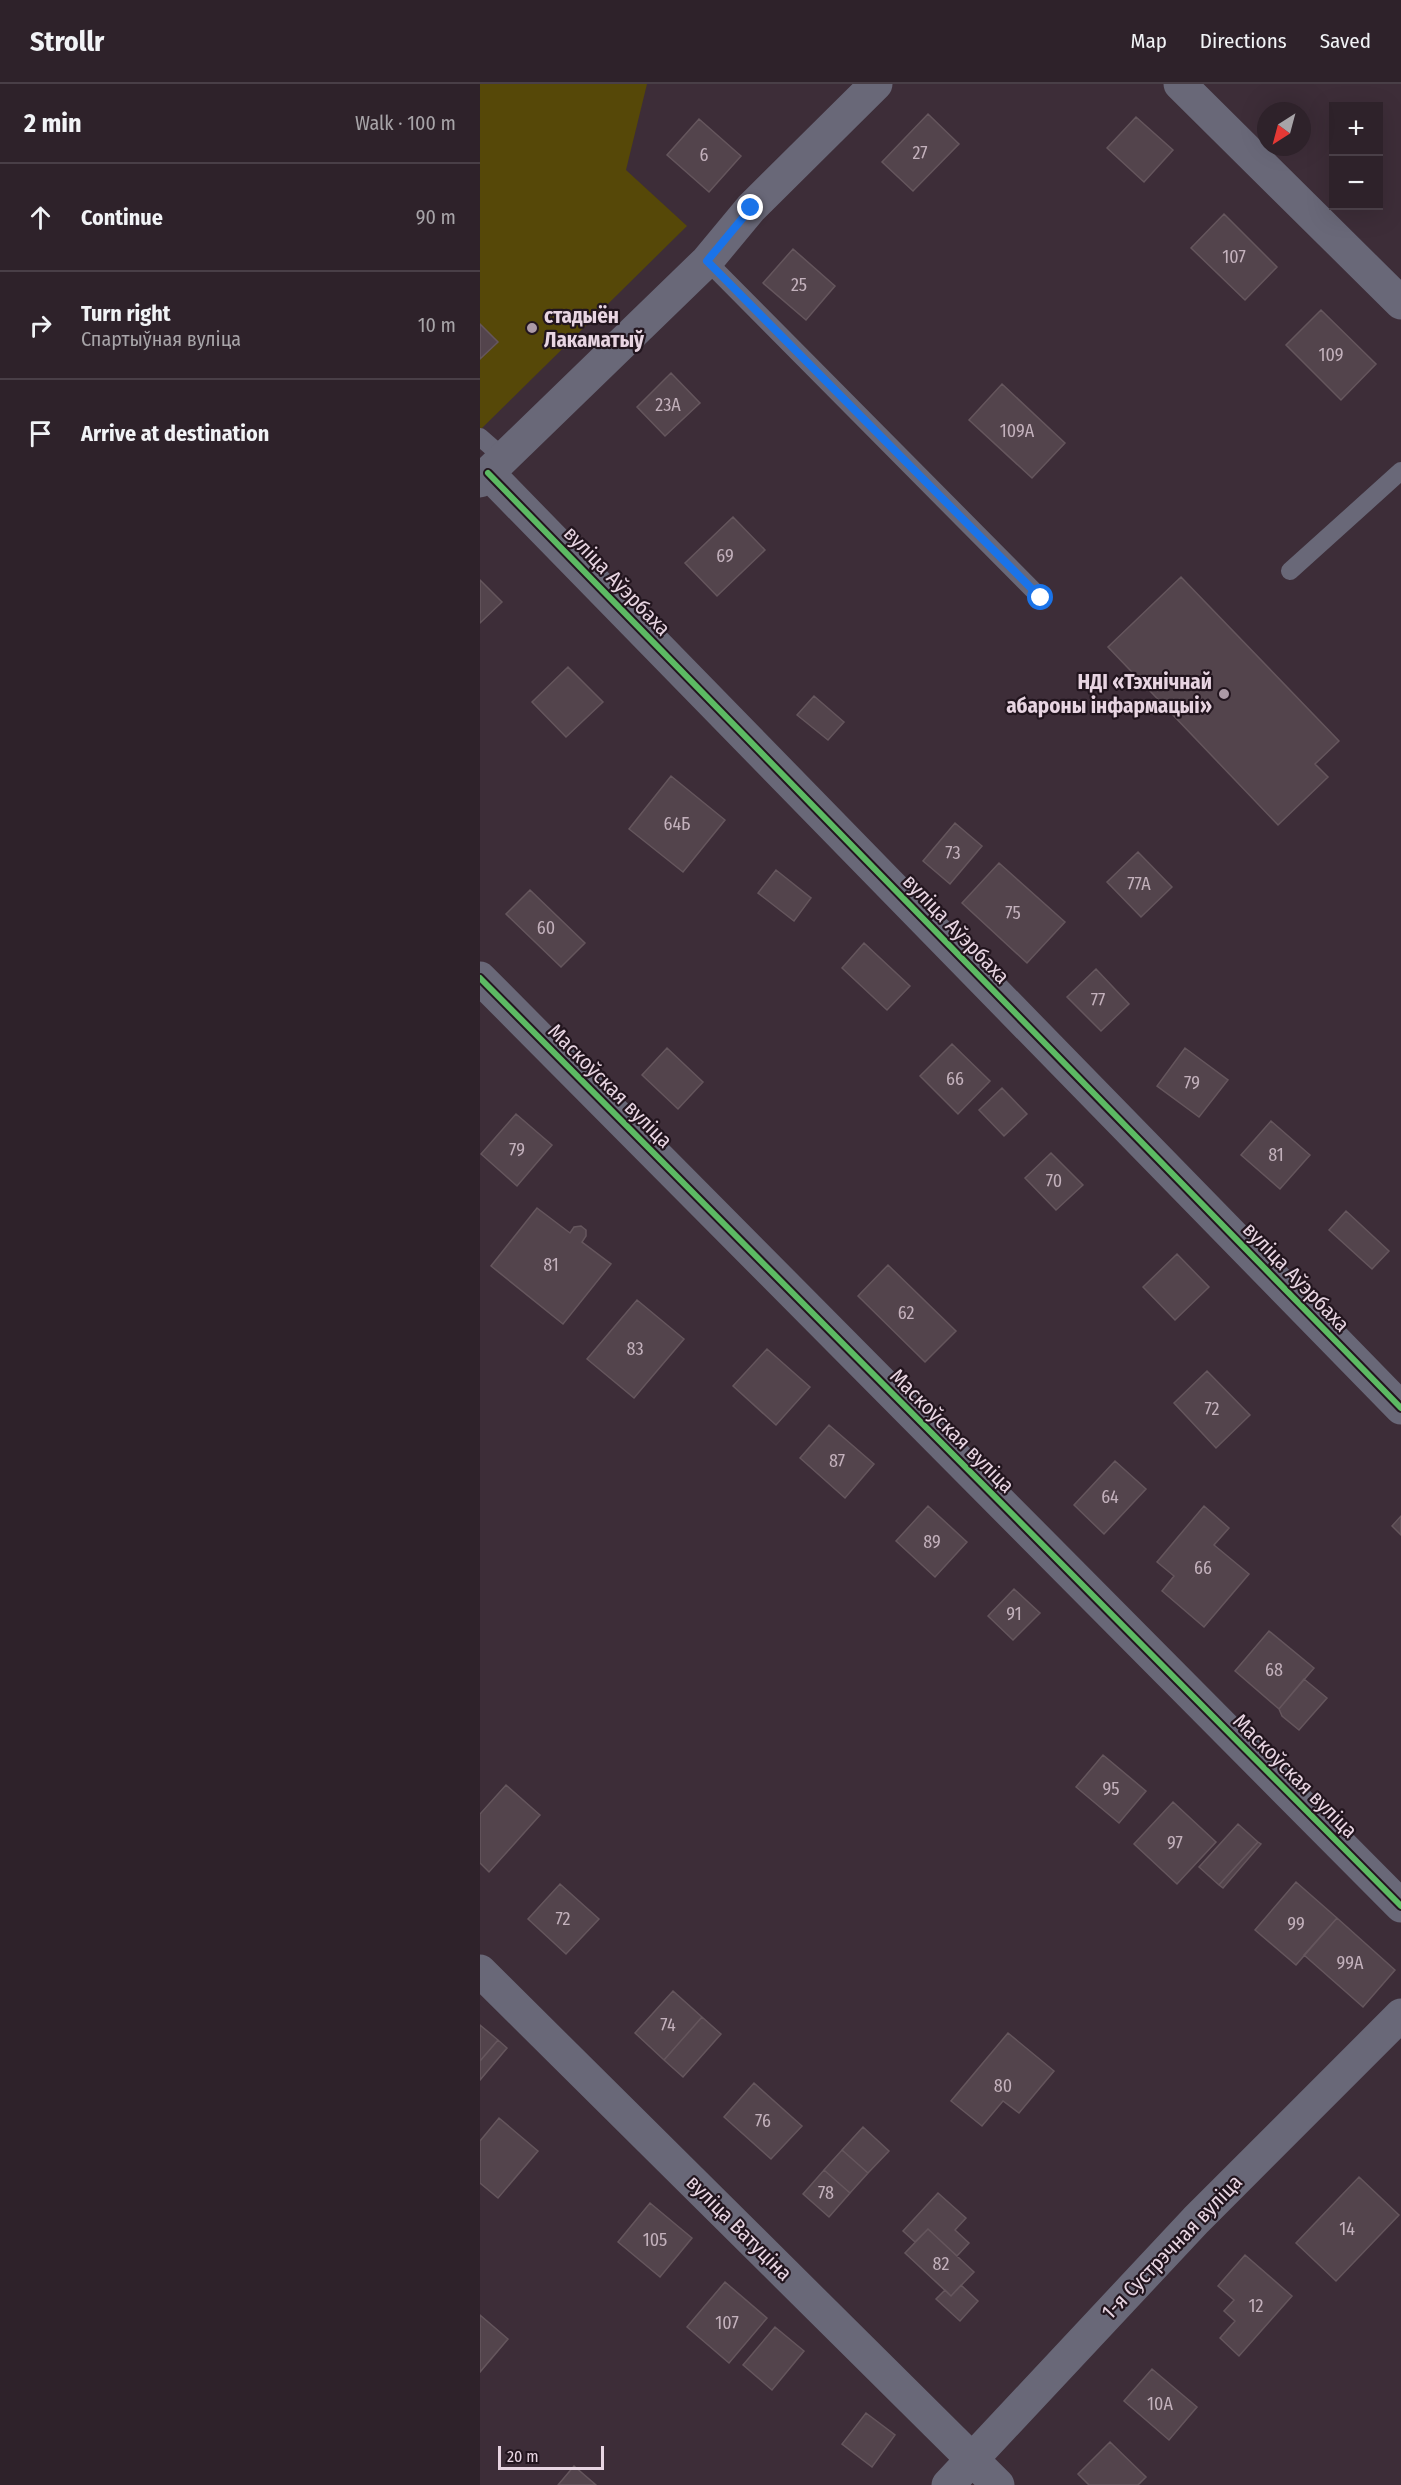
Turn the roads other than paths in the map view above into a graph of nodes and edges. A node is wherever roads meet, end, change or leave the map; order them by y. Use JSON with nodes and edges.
{"nodes":[{"id":1,"x":876,"y":84,"type":"edge"},
{"id":2,"x":1180,"y":84,"type":"edge"},
{"id":3,"x":707,"y":261,"type":"junction"},
{"id":4,"x":1401,"y":303,"type":"edge"},
{"id":5,"x":480,"y":437,"type":"edge"},
{"id":6,"x":491,"y":471,"type":"edge"},
{"id":7,"x":1401,"y":471,"type":"edge"},
{"id":8,"x":1290,"y":571,"type":"dead end"},
{"id":9,"x":1041,"y":598,"type":"dead end"},
{"id":10,"x":480,"y":978,"type":"edge"},
{"id":11,"x":1401,"y":1408,"type":"edge"},
{"id":12,"x":1401,"y":1906,"type":"edge"},
{"id":13,"x":480,"y":1971,"type":"edge"},
{"id":14,"x":1401,"y":2015,"type":"edge"},
{"id":15,"x":973,"y":2459,"type":"junction"},
{"id":16,"x":948,"y":2485,"type":"edge"},
{"id":17,"x":998,"y":2485,"type":"edge"}],
"edges":[{"from":1,"to":3,"type":"street"},
{"from":2,"to":4,"type":"street"},
{"from":3,"to":6,"type":"street"},
{"from":3,"to":9,"type":"lane"},
{"from":5,"to":6,"type":"lane"},
{"from":6,"to":11,"type":"street","name":"вуліца Аўэрбаха"},
{"from":7,"to":8,"type":"lane"},
{"from":10,"to":12,"type":"street","name":"Маскоўская вуліца"},
{"from":13,"to":15,"type":"street","name":"вуліца Ватуціна"},
{"from":14,"to":15,"type":"street","name":"1-я Сустрэчная вуліца"},
{"from":15,"to":16,"type":"street","name":"1-я Сустрэчная вуліца"},
{"from":15,"to":17,"type":"street","name":"вуліца Ватуціна"}]}
